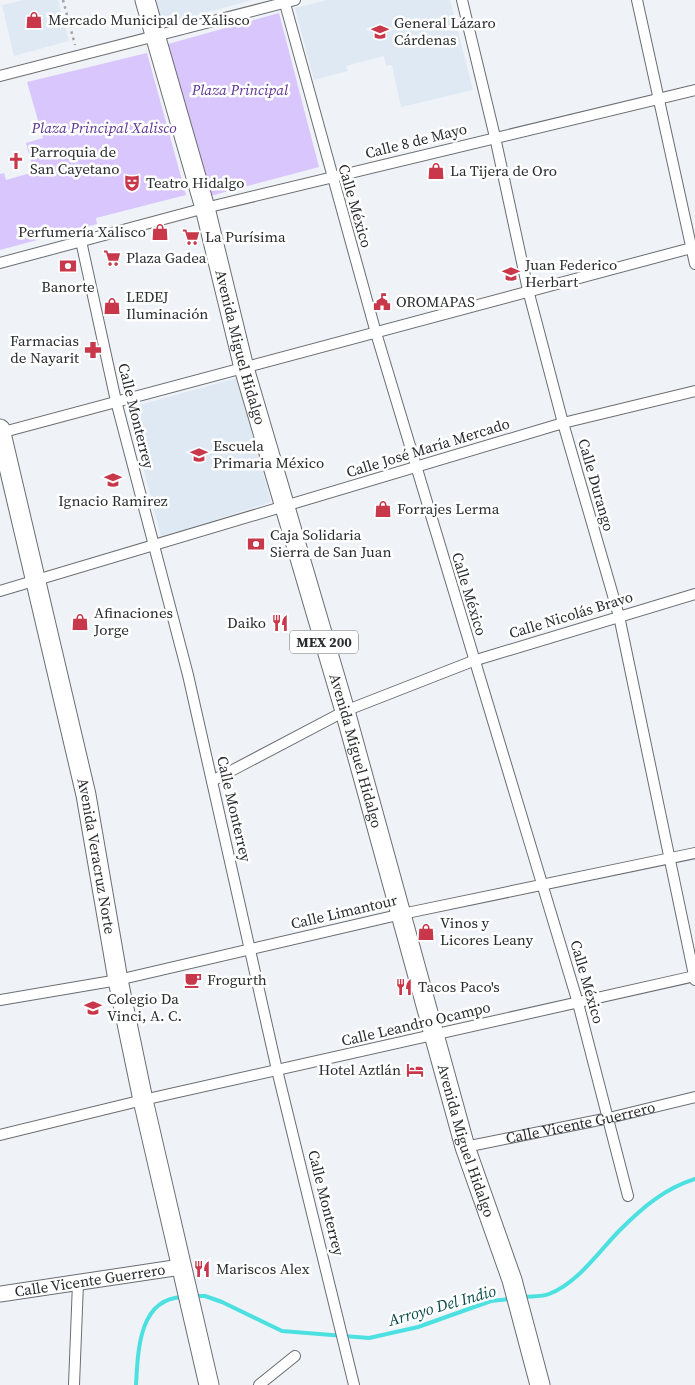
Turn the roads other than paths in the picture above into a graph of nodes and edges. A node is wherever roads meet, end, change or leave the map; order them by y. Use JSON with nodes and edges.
{"nodes":[{"id":1,"x":145,"y":0,"type":"edge"},
{"id":2,"x":296,"y":0,"type":"edge"},
{"id":3,"x":462,"y":0,"type":"edge"},
{"id":4,"x":638,"y":0,"type":"edge"},
{"id":5,"x":284,"y":1,"type":"edge"},
{"id":6,"x":155,"y":37,"type":"junction"},
{"id":7,"x":0,"y":76,"type":"edge"},
{"id":8,"x":695,"y":90,"type":"edge"},
{"id":9,"x":660,"y":99,"type":"junction"},
{"id":10,"x":495,"y":137,"type":"junction"},
{"id":11,"x":331,"y":177,"type":"junction"},
{"id":12,"x":205,"y":208,"type":"junction"},
{"id":13,"x":81,"y":241,"type":"junction"},
{"id":14,"x":693,"y":247,"type":"edge"},
{"id":15,"x":0,"y":263,"type":"edge"},
{"id":16,"x":695,"y":264,"type":"edge"},
{"id":17,"x":528,"y":290,"type":"junction"},
{"id":18,"x":376,"y":333,"type":"junction"},
{"id":19,"x":244,"y":368,"type":"junction"},
{"id":20,"x":695,"y":392,"type":"edge"},
{"id":21,"x":116,"y":402,"type":"junction"},
{"id":22,"x":563,"y":423,"type":"junction"},
{"id":23,"x":0,"y":432,"type":"edge"},
{"id":24,"x":415,"y":466,"type":"junction"},
{"id":25,"x":283,"y":508,"type":"junction"},
{"id":26,"x":154,"y":546,"type":"junction"},
{"id":27,"x":37,"y":580,"type":"junction"},
{"id":28,"x":0,"y":591,"type":"edge"},
{"id":29,"x":695,"y":594,"type":"edge"},
{"id":30,"x":619,"y":616,"type":"junction"},
{"id":31,"x":473,"y":661,"type":"junction"},
{"id":32,"x":344,"y":711,"type":"junction"},
{"id":33,"x":212,"y":781,"type":"junction"},
{"id":34,"x":695,"y":853,"type":"edge"},
{"id":35,"x":669,"y":859,"type":"junction"},
{"id":36,"x":542,"y":886,"type":"junction"},
{"id":37,"x":402,"y":914,"type":"junction"},
{"id":38,"x":251,"y":950,"type":"junction"},
{"id":39,"x":695,"y":977,"type":"edge"},
{"id":40,"x":118,"y":980,"type":"junction"},
{"id":41,"x":0,"y":1000,"type":"edge"},
{"id":42,"x":578,"y":1003,"type":"junction"},
{"id":43,"x":436,"y":1035,"type":"junction"},
{"id":44,"x":277,"y":1070,"type":"junction"},
{"id":45,"x":695,"y":1097,"type":"edge"},
{"id":46,"x":143,"y":1100,"type":"junction"},
{"id":47,"x":609,"y":1118,"type":"junction"},
{"id":48,"x":0,"y":1135,"type":"edge"},
{"id":49,"x":465,"y":1148,"type":"junction"},
{"id":50,"x":628,"y":1196,"type":"dead end"},
{"id":51,"x":183,"y":1275,"type":"junction"},
{"id":52,"x":78,"y":1283,"type":"junction"},
{"id":53,"x":0,"y":1294,"type":"edge"},
{"id":54,"x":295,"y":1356,"type":"dead end"},
{"id":55,"x":74,"y":1385,"type":"edge"},
{"id":56,"x":209,"y":1385,"type":"edge"},
{"id":57,"x":259,"y":1385,"type":"edge"},
{"id":58,"x":354,"y":1385,"type":"edge"},
{"id":59,"x":540,"y":1385,"type":"edge"}],
"edges":[{"from":1,"to":6,"type":"highway","name":"Avenida Miguel Hidalgo","number":"MEX 200"},
{"from":2,"to":5,"type":"street"},
{"from":3,"to":10,"type":"street","name":"Calle Durango"},
{"from":4,"to":9,"type":"street"},
{"from":5,"to":6,"type":"street"},
{"from":5,"to":11,"type":"street","name":"Calle México"},
{"from":6,"to":7,"type":"street"},
{"from":6,"to":12,"type":"highway","name":"Avenida Miguel Hidalgo","number":"MEX 200"},
{"from":8,"to":9,"type":"street","name":"Calle 8 de Mayo"},
{"from":9,"to":10,"type":"street","name":"Calle 8 de Mayo"},
{"from":9,"to":14,"type":"street"},
{"from":10,"to":11,"type":"street","name":"Calle 8 de Mayo"},
{"from":10,"to":17,"type":"street","name":"Calle Durango"},
{"from":11,"to":12,"type":"street","name":"Calle 8 de Mayo"},
{"from":11,"to":18,"type":"street","name":"Calle México"},
{"from":12,"to":13,"type":"street","name":"Calle 8 de Mayo"},
{"from":12,"to":19,"type":"highway","name":"Avenida Miguel Hidalgo","number":"MEX 200"},
{"from":13,"to":15,"type":"street","name":"Calle 8 de Mayo"},
{"from":13,"to":21,"type":"street","name":"Calle Monterrey"},
{"from":14,"to":16,"type":"street"},
{"from":14,"to":17,"type":"street"},
{"from":17,"to":18,"type":"street"},
{"from":17,"to":22,"type":"street","name":"Calle Durango"},
{"from":18,"to":19,"type":"street"},
{"from":18,"to":24,"type":"street","name":"Calle México"},
{"from":19,"to":21,"type":"street"},
{"from":19,"to":25,"type":"highway","name":"Avenida Miguel Hidalgo","number":"MEX 200"},
{"from":20,"to":22,"type":"street","name":"Calle José María Mercado"},
{"from":21,"to":23,"type":"street"},
{"from":21,"to":26,"type":"street","name":"Calle Monterrey"},
{"from":22,"to":24,"type":"street","name":"Calle José María Mercado"},
{"from":22,"to":30,"type":"street","name":"Calle Durango"},
{"from":23,"to":27,"type":"highway","name":"Avenida Veracruz Norte"},
{"from":24,"to":25,"type":"street","name":"Calle José María Mercado"},
{"from":24,"to":31,"type":"street","name":"Calle México"},
{"from":25,"to":26,"type":"street","name":"Calle José María Mercado"},
{"from":25,"to":32,"type":"highway","name":"Avenida Miguel Hidalgo","number":"MEX 200"},
{"from":26,"to":27,"type":"street","name":"Calle José María Mercado"},
{"from":26,"to":33,"type":"street","name":"Calle Monterrey"},
{"from":27,"to":28,"type":"street","name":"Calle José María Mercado"},
{"from":27,"to":40,"type":"highway","name":"Avenida Veracruz Norte"},
{"from":29,"to":30,"type":"street","name":"Calle Nicolás Bravo"},
{"from":30,"to":31,"type":"street","name":"Calle Nicolás Bravo"},
{"from":30,"to":35,"type":"street","name":"Calle Durango"},
{"from":31,"to":32,"type":"street","name":"Calle Nicolás Bravo"},
{"from":31,"to":36,"type":"street","name":"Calle México"},
{"from":32,"to":33,"type":"street","name":"Calle Nicolás Bravo"},
{"from":32,"to":37,"type":"highway","name":"Avenida Miguel Hidalgo","number":"MEX 200"},
{"from":33,"to":38,"type":"street","name":"Calle Monterrey"},
{"from":34,"to":35,"type":"street","name":"Calle Limantour"},
{"from":35,"to":36,"type":"street","name":"Calle Limantour"},
{"from":35,"to":39,"type":"street","name":"Calle Durango"},
{"from":36,"to":37,"type":"street","name":"Calle Limantour"},
{"from":36,"to":42,"type":"street","name":"Calle México"},
{"from":37,"to":38,"type":"street","name":"Calle Limantour"},
{"from":37,"to":43,"type":"highway","name":"Avenida Miguel Hidalgo","number":"MEX 200"},
{"from":38,"to":40,"type":"street","name":"Calle Limantour"},
{"from":38,"to":44,"type":"street","name":"Calle Monterrey"},
{"from":39,"to":42,"type":"street","name":"Calle Leandro Ocampo"},
{"from":40,"to":41,"type":"street","name":"Calle Limantour"},
{"from":40,"to":46,"type":"highway","name":"Avenida Veracruz Norte"},
{"from":42,"to":43,"type":"street","name":"Calle Leandro Ocampo"},
{"from":42,"to":47,"type":"street","name":"Calle México"},
{"from":43,"to":44,"type":"street","name":"Calle Leandro Ocampo"},
{"from":43,"to":49,"type":"highway","name":"Avenida Miguel Hidalgo","number":"MEX 200"},
{"from":44,"to":46,"type":"street","name":"Calle Leandro Ocampo"},
{"from":44,"to":58,"type":"street","name":"Calle Monterrey"},
{"from":45,"to":47,"type":"street","name":"Calle Vicente Guerrero"},
{"from":46,"to":48,"type":"street","name":"Calle Leandro Ocampo"},
{"from":46,"to":51,"type":"highway","name":"Avenida Veracruz Norte"},
{"from":47,"to":49,"type":"street","name":"Calle Vicente Guerrero"},
{"from":47,"to":50,"type":"street","name":"Calle México"},
{"from":49,"to":59,"type":"highway","name":"Avenida Miguel Hidalgo","number":"MEX 200"},
{"from":51,"to":52,"type":"street","name":"Calle Vicente Guerrero"},
{"from":51,"to":56,"type":"highway","name":"Avenida Veracruz Norte"},
{"from":52,"to":53,"type":"street","name":"Calle Vicente Guerrero"},
{"from":52,"to":55,"type":"street"},
{"from":54,"to":57,"type":"street"}]}
